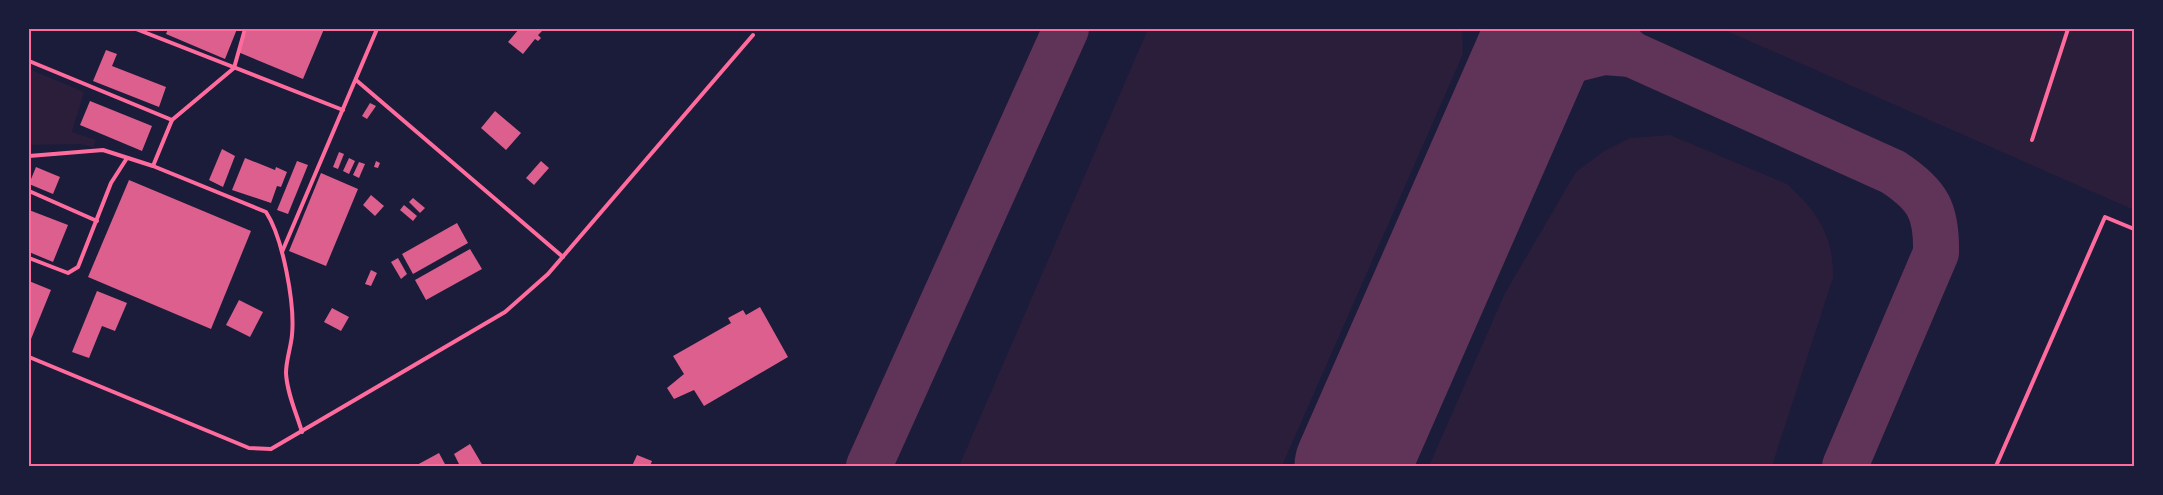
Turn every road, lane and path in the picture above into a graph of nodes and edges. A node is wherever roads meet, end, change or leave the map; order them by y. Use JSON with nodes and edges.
{"nodes":[{"id":1,"x":136,"y":29,"type":"edge"},
{"id":2,"x":245,"y":29,"type":"edge"},
{"id":3,"x":377,"y":29,"type":"edge"},
{"id":4,"x":2068,"y":29,"type":"edge"},
{"id":5,"x":753,"y":35,"type":"dead end"},
{"id":6,"x":29,"y":61,"type":"edge"},
{"id":7,"x":234,"y":68,"type":"junction"},
{"id":8,"x":356,"y":80,"type":"junction"},
{"id":9,"x":343,"y":110,"type":"junction"},
{"id":10,"x":172,"y":120,"type":"junction"},
{"id":11,"x":2032,"y":140,"type":"dead end"},
{"id":12,"x":29,"y":156,"type":"edge"},
{"id":13,"x":127,"y":158,"type":"junction"},
{"id":14,"x":153,"y":166,"type":"junction"},
{"id":15,"x":29,"y":191,"type":"edge"},
{"id":16,"x":97,"y":221,"type":"junction"},
{"id":17,"x":2134,"y":229,"type":"edge"},
{"id":18,"x":282,"y":253,"type":"junction"},
{"id":19,"x":563,"y":257,"type":"junction"},
{"id":20,"x":29,"y":258,"type":"edge"},
{"id":21,"x":29,"y":358,"type":"edge"},
{"id":22,"x":302,"y":432,"type":"junction"},
{"id":23,"x":1996,"y":466,"type":"edge"}],
"edges":[{"from":1,"to":7,"type":"lane"},
{"from":2,"to":7,"type":"lane"},
{"from":3,"to":8,"type":"lane"},
{"from":4,"to":11,"type":"lane"},
{"from":5,"to":19,"type":"lane"},
{"from":6,"to":10,"type":"lane"},
{"from":7,"to":9,"type":"lane"},
{"from":7,"to":10,"type":"lane"},
{"from":8,"to":9,"type":"lane"},
{"from":8,"to":19,"type":"lane"},
{"from":9,"to":18,"type":"lane"},
{"from":10,"to":14,"type":"lane"},
{"from":12,"to":13,"type":"lane"},
{"from":13,"to":14,"type":"lane"},
{"from":13,"to":16,"type":"lane"},
{"from":14,"to":18,"type":"lane"},
{"from":15,"to":16,"type":"lane"},
{"from":16,"to":20,"type":"lane"},
{"from":17,"to":23,"type":"lane"},
{"from":18,"to":22,"type":"lane"},
{"from":19,"to":22,"type":"lane"},
{"from":21,"to":22,"type":"lane"}]}
